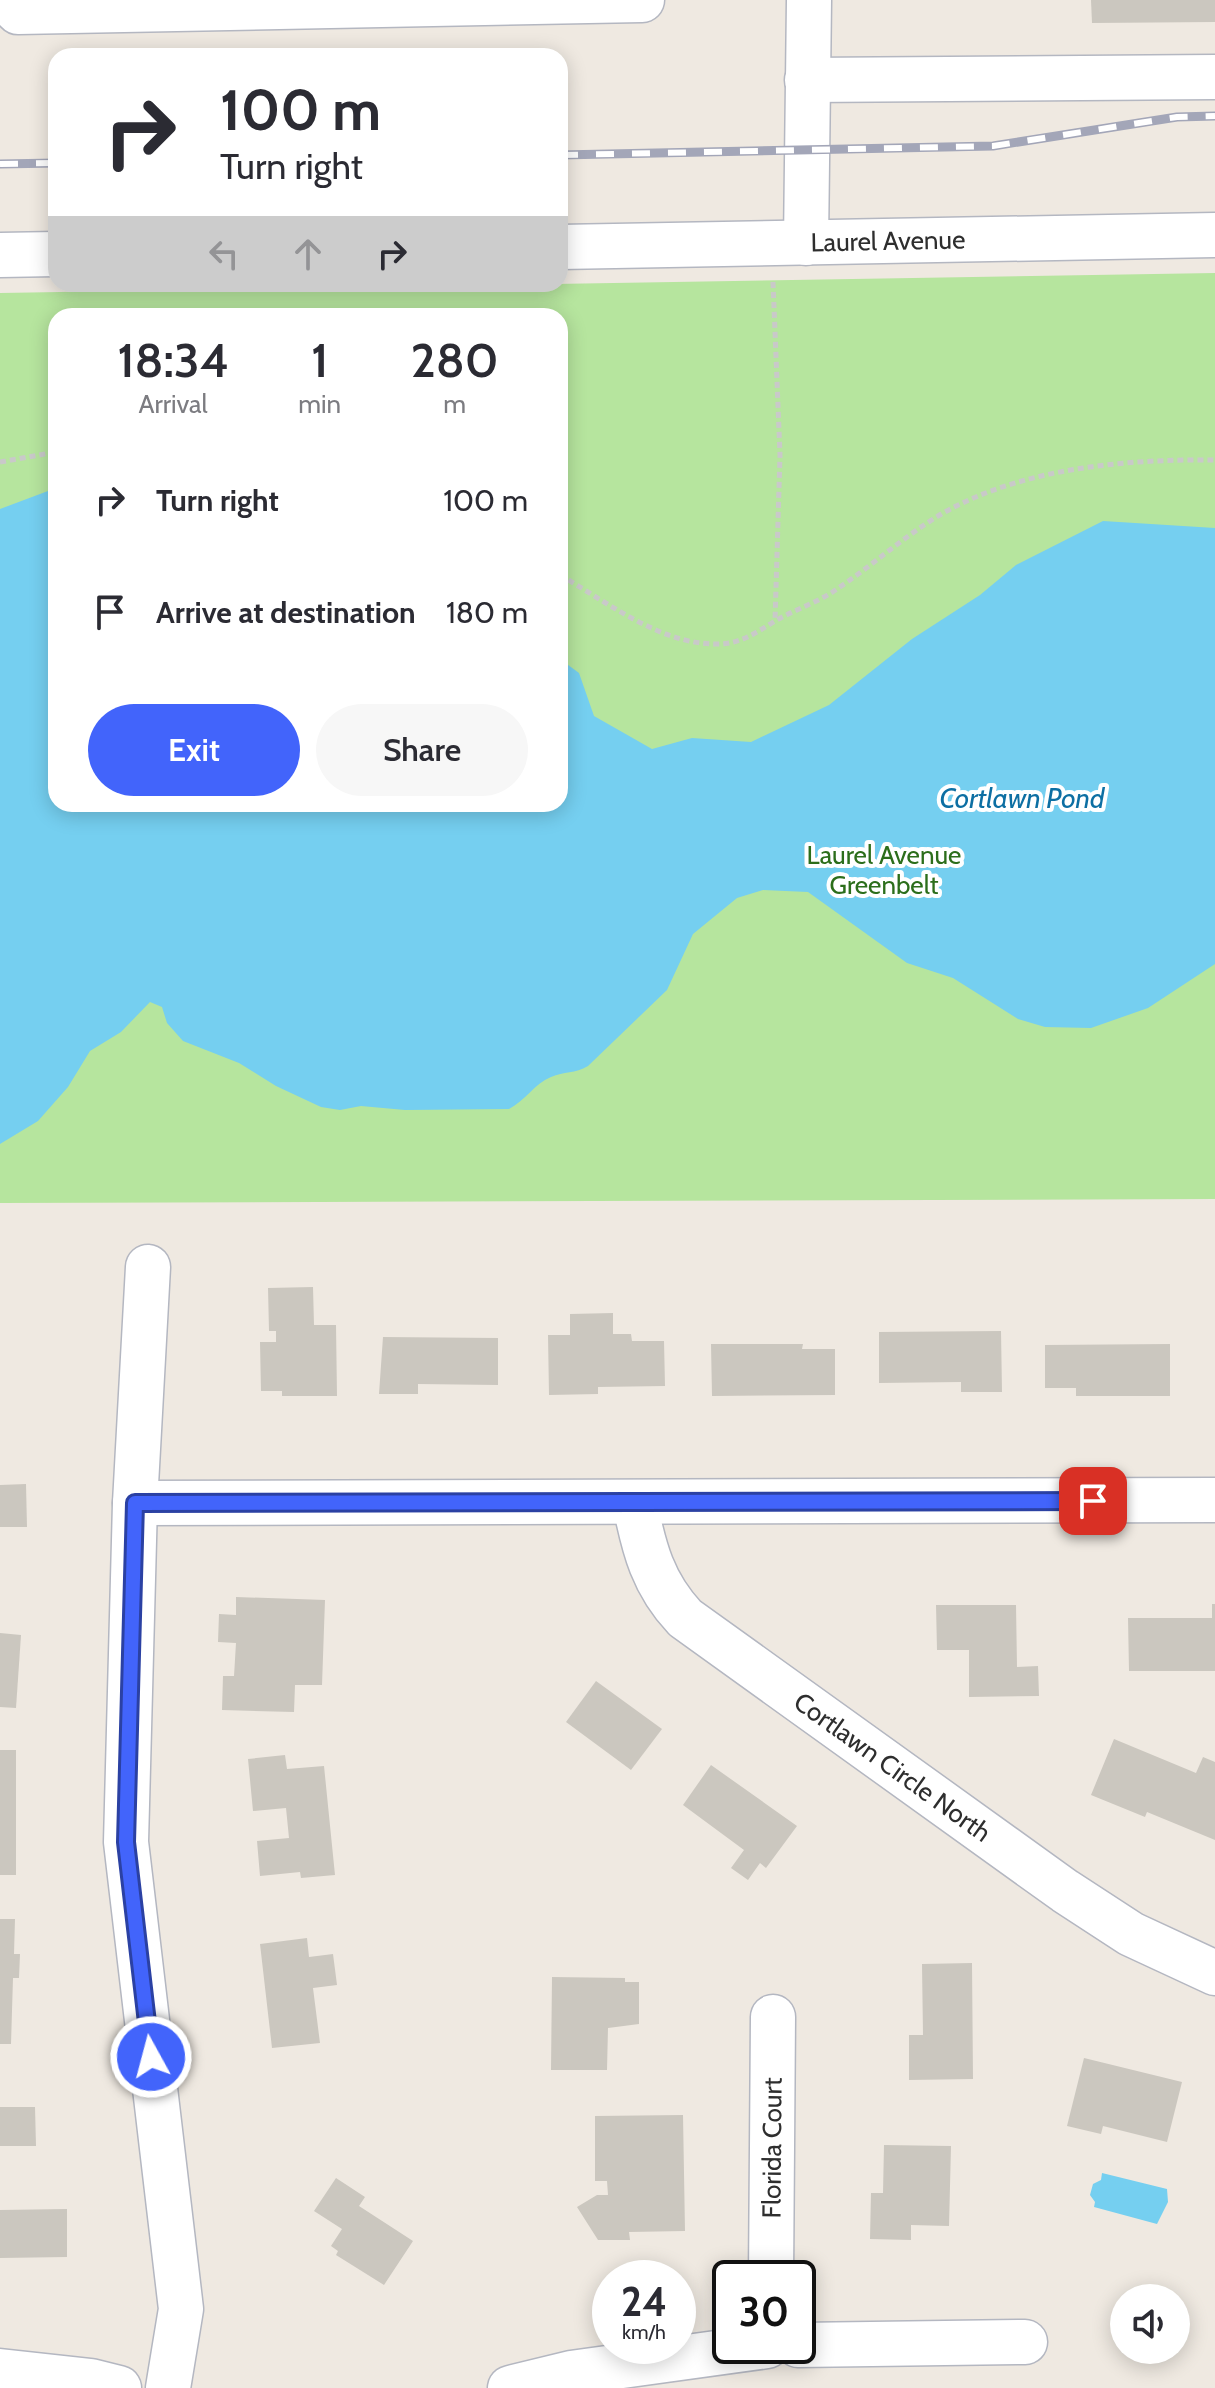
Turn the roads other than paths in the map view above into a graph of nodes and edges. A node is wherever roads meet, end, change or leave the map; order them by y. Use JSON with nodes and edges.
{"nodes":[{"id":1,"x":7,"y":0,"type":"edge"},
{"id":2,"x":642,"y":0,"type":"edge"},
{"id":3,"x":809,"y":0,"type":"edge"},
{"id":4,"x":1215,"y":77,"type":"edge"},
{"id":5,"x":807,"y":80,"type":"junction"},
{"id":6,"x":1215,"y":235,"type":"edge"},
{"id":7,"x":806,"y":243,"type":"junction"},
{"id":8,"x":568,"y":247,"type":"edge"},
{"id":9,"x":48,"y":254,"type":"edge"},
{"id":10,"x":0,"y":255,"type":"edge"},
{"id":11,"x":148,"y":1267,"type":"dead end"},
{"id":12,"x":1215,"y":1500,"type":"edge"},
{"id":13,"x":135,"y":1503,"type":"junction"},
{"id":14,"x":635,"y":1504,"type":"junction"},
{"id":15,"x":1215,"y":1973,"type":"edge"},
{"id":16,"x":773,"y":2017,"type":"dead end"},
{"id":17,"x":771,"y":2260,"type":"edge"},
{"id":18,"x":1025,"y":2342,"type":"dead end"},
{"id":19,"x":816,"y":2345,"type":"edge"},
{"id":20,"x":712,"y":2354,"type":"edge"},
{"id":21,"x":0,"y":2371,"type":"edge"},
{"id":22,"x":119,"y":2388,"type":"edge"},
{"id":23,"x":168,"y":2388,"type":"edge"},
{"id":24,"x":510,"y":2388,"type":"edge"}],
"edges":[{"from":1,"to":2,"type":"street"},
{"from":3,"to":5,"type":"street"},
{"from":4,"to":5,"type":"street"},
{"from":5,"to":7,"type":"street"},
{"from":6,"to":7,"type":"street","name":"Laurel Avenue"},
{"from":7,"to":8,"type":"street","name":"Laurel Avenue"},
{"from":9,"to":10,"type":"street"},
{"from":11,"to":13,"type":"street"},
{"from":12,"to":14,"type":"street"},
{"from":13,"to":14,"type":"street"},
{"from":13,"to":23,"type":"street"},
{"from":14,"to":15,"type":"street","name":"Cortlawn Circle North"},
{"from":16,"to":17,"type":"street","name":"Florida Court"},
{"from":18,"to":19,"type":"street"},
{"from":20,"to":24,"type":"street"},
{"from":21,"to":22,"type":"street"}]}
